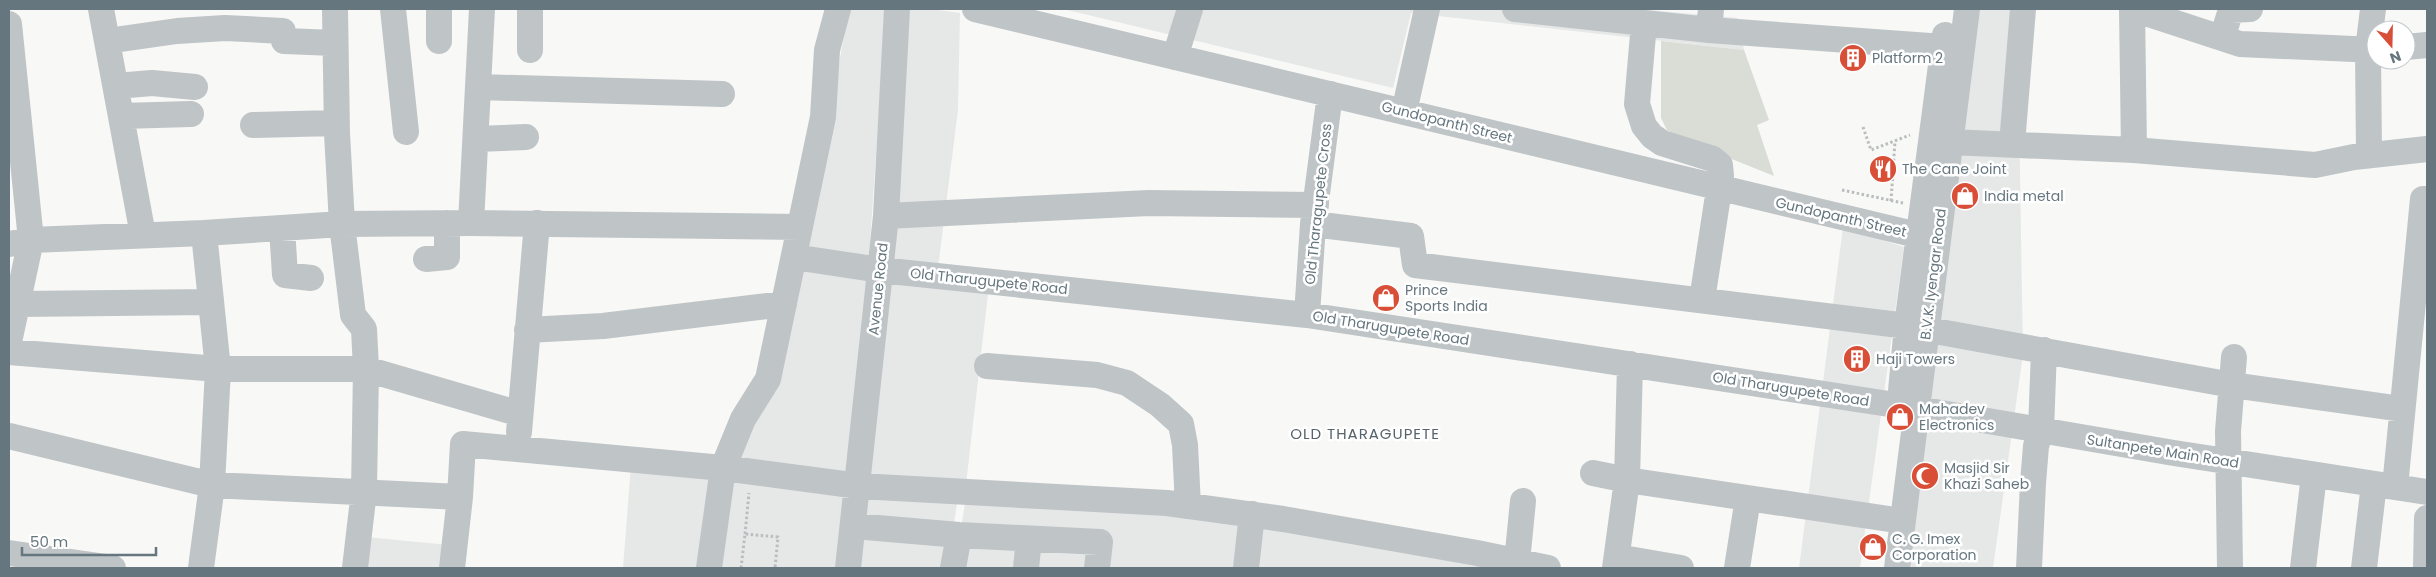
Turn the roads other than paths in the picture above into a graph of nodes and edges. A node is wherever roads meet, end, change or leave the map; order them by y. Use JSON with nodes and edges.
{"nodes":[{"id":1,"x":101,"y":9,"type":"edge"},
{"id":2,"x":335,"y":9,"type":"edge"},
{"id":3,"x":393,"y":9,"type":"edge"},
{"id":4,"x":439,"y":9,"type":"edge"},
{"id":5,"x":482,"y":9,"type":"edge"},
{"id":6,"x":530,"y":9,"type":"edge"},
{"id":7,"x":838,"y":9,"type":"edge"},
{"id":8,"x":897,"y":9,"type":"edge"},
{"id":9,"x":975,"y":9,"type":"edge"},
{"id":10,"x":1190,"y":9,"type":"edge"},
{"id":11,"x":1427,"y":9,"type":"edge"},
{"id":12,"x":1515,"y":9,"type":"edge"},
{"id":13,"x":1948,"y":9,"type":"edge"},
{"id":14,"x":1966,"y":9,"type":"edge"},
{"id":15,"x":2023,"y":9,"type":"edge"},
{"id":16,"x":2132,"y":9,"type":"edge"},
{"id":17,"x":2250,"y":9,"type":"edge"},
{"id":18,"x":1000,"y":12,"type":"edge"},
{"id":19,"x":1710,"y":19,"type":"edge"},
{"id":20,"x":1644,"y":23,"type":"junction"},
{"id":21,"x":9,"y":24,"type":"edge"},
{"id":22,"x":2222,"y":38,"type":"junction"},
{"id":23,"x":107,"y":41,"type":"junction"},
{"id":24,"x":439,"y":41,"type":"dead end"},
{"id":25,"x":334,"y":43,"type":"junction"},
{"id":26,"x":1944,"y":47,"type":"junction"},
{"id":27,"x":530,"y":50,"type":"dead end"},
{"id":28,"x":2366,"y":50,"type":"edge"},
{"id":29,"x":1174,"y":57,"type":"junction"},
{"id":30,"x":2371,"y":70,"type":"edge"},
{"id":31,"x":152,"y":83,"type":"junction"},
{"id":32,"x":116,"y":86,"type":"junction"},
{"id":33,"x":195,"y":87,"type":"dead end"},
{"id":34,"x":479,"y":87,"type":"junction"},
{"id":35,"x":722,"y":94,"type":"dead end"},
{"id":36,"x":1330,"y":94,"type":"junction"},
{"id":37,"x":1404,"y":112,"type":"junction"},
{"id":38,"x":190,"y":114,"type":"dead end"},
{"id":39,"x":155,"y":115,"type":"junction"},
{"id":40,"x":121,"y":116,"type":"junction"},
{"id":41,"x":336,"y":124,"type":"junction"},
{"id":42,"x":253,"y":125,"type":"dead end"},
{"id":43,"x":406,"y":132,"type":"dead end"},
{"id":44,"x":1942,"y":133,"type":"junction"},
{"id":45,"x":526,"y":137,"type":"dead end"},
{"id":46,"x":476,"y":138,"type":"junction"},
{"id":47,"x":2012,"y":144,"type":"junction"},
{"id":48,"x":2427,"y":149,"type":"edge"},
{"id":49,"x":2134,"y":150,"type":"junction"},
{"id":50,"x":2369,"y":155,"type":"junction"},
{"id":51,"x":1719,"y":188,"type":"junction"},
{"id":52,"x":18,"y":196,"type":"edge"},
{"id":53,"x":2427,"y":199,"type":"edge"},
{"id":54,"x":1315,"y":215,"type":"junction"},
{"id":55,"x":886,"y":216,"type":"junction"},
{"id":56,"x":459,"y":223,"type":"junction"},
{"id":57,"x":537,"y":223,"type":"junction"},
{"id":58,"x":342,"y":224,"type":"junction"},
{"id":59,"x":800,"y":227,"type":"junction"},
{"id":60,"x":282,"y":228,"type":"junction"},
{"id":61,"x":204,"y":233,"type":"junction"},
{"id":62,"x":143,"y":235,"type":"junction"},
{"id":63,"x":1929,"y":238,"type":"junction"},
{"id":64,"x":20,"y":242,"type":"edge"},
{"id":65,"x":794,"y":257,"type":"junction"},
{"id":66,"x":426,"y":259,"type":"dead end"},
{"id":67,"x":880,"y":270,"type":"junction"},
{"id":68,"x":311,"y":278,"type":"dead end"},
{"id":69,"x":1702,"y":300,"type":"junction"},
{"id":70,"x":210,"y":302,"type":"junction"},
{"id":71,"x":18,"y":304,"type":"junction"},
{"id":72,"x":784,"y":304,"type":"junction"},
{"id":73,"x":1307,"y":315,"type":"junction"},
{"id":74,"x":1917,"y":328,"type":"junction"},
{"id":75,"x":527,"y":330,"type":"junction"},
{"id":76,"x":9,"y":342,"type":"edge"},
{"id":77,"x":2044,"y":350,"type":"junction"},
{"id":78,"x":9,"y":352,"type":"edge"},
{"id":79,"x":2234,"y":357,"type":"dead end"},
{"id":80,"x":1630,"y":364,"type":"junction"},
{"id":81,"x":987,"y":366,"type":"dead end"},
{"id":82,"x":366,"y":368,"type":"junction"},
{"id":83,"x":218,"y":369,"type":"junction"},
{"id":84,"x":2232,"y":385,"type":"junction"},
{"id":85,"x":1908,"y":407,"type":"junction"},
{"id":86,"x":2402,"y":408,"type":"junction"},
{"id":87,"x":520,"y":414,"type":"junction"},
{"id":88,"x":2041,"y":430,"type":"junction"},
{"id":89,"x":9,"y":436,"type":"edge"},
{"id":90,"x":518,"y":450,"type":"junction"},
{"id":91,"x":2228,"y":461,"type":"junction"},
{"id":92,"x":723,"y":468,"type":"junction"},
{"id":93,"x":1593,"y":473,"type":"dead end"},
{"id":94,"x":2314,"y":475,"type":"junction"},
{"id":95,"x":1627,"y":480,"type":"junction"},
{"id":96,"x":212,"y":485,"type":"junction"},
{"id":97,"x":859,"y":486,"type":"junction"},
{"id":98,"x":2384,"y":486,"type":"junction"},
{"id":99,"x":364,"y":491,"type":"junction"},
{"id":100,"x":2427,"y":492,"type":"edge"},
{"id":101,"x":460,"y":497,"type":"junction"},
{"id":102,"x":1748,"y":498,"type":"junction"},
{"id":103,"x":1523,"y":501,"type":"dead end"},
{"id":104,"x":1188,"y":506,"type":"junction"},
{"id":105,"x":1252,"y":514,"type":"junction"},
{"id":106,"x":2427,"y":518,"type":"edge"},
{"id":107,"x":1889,"y":519,"type":"junction"},
{"id":108,"x":854,"y":526,"type":"junction"},
{"id":109,"x":959,"y":535,"type":"junction"},
{"id":110,"x":1028,"y":538,"type":"junction"},
{"id":111,"x":9,"y":553,"type":"edge"},
{"id":112,"x":1476,"y":561,"type":"edge"},
{"id":113,"x":1517,"y":562,"type":"junction"},
{"id":114,"x":1616,"y":562,"type":"edge"},
{"id":115,"x":84,"y":566,"type":"edge"},
{"id":116,"x":113,"y":568,"type":"edge"},
{"id":117,"x":201,"y":568,"type":"edge"},
{"id":118,"x":355,"y":568,"type":"edge"},
{"id":119,"x":452,"y":568,"type":"edge"},
{"id":120,"x":709,"y":568,"type":"edge"},
{"id":121,"x":848,"y":568,"type":"edge"},
{"id":122,"x":953,"y":568,"type":"edge"},
{"id":123,"x":1026,"y":568,"type":"edge"},
{"id":124,"x":1098,"y":568,"type":"edge"},
{"id":125,"x":1246,"y":568,"type":"edge"},
{"id":126,"x":1548,"y":568,"type":"edge"},
{"id":127,"x":1679,"y":568,"type":"edge"},
{"id":128,"x":1737,"y":568,"type":"edge"},
{"id":129,"x":1885,"y":568,"type":"edge"},
{"id":130,"x":1897,"y":568,"type":"edge"},
{"id":131,"x":2028,"y":568,"type":"edge"},
{"id":132,"x":2230,"y":568,"type":"edge"},
{"id":133,"x":2303,"y":568,"type":"edge"},
{"id":134,"x":2364,"y":568,"type":"edge"},
{"id":135,"x":2426,"y":568,"type":"edge"}],
"edges":[{"from":1,"to":23,"type":"street"},
{"from":2,"to":25,"type":"street"},
{"from":3,"to":43,"type":"street"},
{"from":4,"to":24,"type":"street"},
{"from":5,"to":34,"type":"street"},
{"from":6,"to":27,"type":"street"},
{"from":7,"to":59,"type":"street"},
{"from":8,"to":55,"type":"street","name":"Avenue Road"},
{"from":9,"to":18,"type":"street","name":"Gundopanth Street"},
{"from":10,"to":29,"type":"street"},
{"from":11,"to":37,"type":"street"},
{"from":12,"to":20,"type":"street"},
{"from":13,"to":26,"type":"street","name":"B.V.K. Iyengar Road"},
{"from":14,"to":44,"type":"street","name":"B.V.K. Iyengar Road"},
{"from":15,"to":47,"type":"street"},
{"from":16,"to":22,"type":"street"},
{"from":16,"to":49,"type":"street"},
{"from":17,"to":22,"type":"street"},
{"from":18,"to":29,"type":"street","name":"Gundopanth Street"},
{"from":19,"to":20,"type":"street"},
{"from":19,"to":26,"type":"street"},
{"from":20,"to":51,"type":"street"},
{"from":21,"to":52,"type":"street"},
{"from":22,"to":28,"type":"street"},
{"from":23,"to":25,"type":"street"},
{"from":23,"to":32,"type":"street"},
{"from":25,"to":41,"type":"street"},
{"from":26,"to":44,"type":"street","name":"B.V.K. Iyengar Road"},
{"from":29,"to":36,"type":"street","name":"Gundopanth Street"},
{"from":30,"to":50,"type":"street"},
{"from":31,"to":32,"type":"street"},
{"from":31,"to":33,"type":"street"},
{"from":31,"to":39,"type":"street"},
{"from":32,"to":40,"type":"street"},
{"from":34,"to":35,"type":"street"},
{"from":34,"to":46,"type":"street"},
{"from":36,"to":37,"type":"street","name":"Gundopanth Street"},
{"from":36,"to":54,"type":"street","name":"Old Tharagupete Cross"},
{"from":37,"to":51,"type":"street","name":"Gundopanth Street"},
{"from":38,"to":39,"type":"street"},
{"from":39,"to":40,"type":"street"},
{"from":40,"to":62,"type":"street"},
{"from":41,"to":42,"type":"street"},
{"from":41,"to":58,"type":"street"},
{"from":44,"to":47,"type":"street"},
{"from":44,"to":63,"type":"street","name":"B.V.K. Iyengar Road"},
{"from":45,"to":46,"type":"street"},
{"from":46,"to":56,"type":"street"},
{"from":47,"to":49,"type":"street"},
{"from":48,"to":50,"type":"street"},
{"from":49,"to":50,"type":"street"},
{"from":51,"to":63,"type":"street","name":"Gundopanth Street"},
{"from":51,"to":69,"type":"street"},
{"from":52,"to":64,"type":"street"},
{"from":53,"to":86,"type":"street"},
{"from":54,"to":55,"type":"street"},
{"from":54,"to":69,"type":"street"},
{"from":54,"to":73,"type":"street","name":"Old Tharagupete Cross"},
{"from":55,"to":67,"type":"street","name":"Avenue Road"},
{"from":56,"to":57,"type":"street"},
{"from":56,"to":58,"type":"street"},
{"from":56,"to":66,"type":"street"},
{"from":57,"to":59,"type":"street"},
{"from":57,"to":75,"type":"street"},
{"from":58,"to":60,"type":"street"},
{"from":58,"to":82,"type":"street"},
{"from":59,"to":65,"type":"street"},
{"from":60,"to":61,"type":"street"},
{"from":60,"to":68,"type":"street"},
{"from":61,"to":62,"type":"street"},
{"from":61,"to":70,"type":"street"},
{"from":62,"to":64,"type":"street"},
{"from":63,"to":74,"type":"street","name":"B.V.K. Iyengar Road"},
{"from":64,"to":71,"type":"street"},
{"from":65,"to":67,"type":"street","name":"Old Tharugupete Road"},
{"from":65,"to":72,"type":"street"},
{"from":67,"to":73,"type":"street","name":"Old Tharugupete Road"},
{"from":67,"to":97,"type":"street","name":"Avenue Road"},
{"from":69,"to":74,"type":"street"},
{"from":70,"to":71,"type":"street"},
{"from":70,"to":83,"type":"street"},
{"from":71,"to":76,"type":"street"},
{"from":72,"to":75,"type":"street"},
{"from":72,"to":92,"type":"street"},
{"from":73,"to":80,"type":"street","name":"Old Tharugupete Road"},
{"from":74,"to":77,"type":"street"},
{"from":74,"to":85,"type":"street","name":"B.V.K. Iyengar Road"},
{"from":75,"to":87,"type":"street"},
{"from":77,"to":84,"type":"street"},
{"from":77,"to":88,"type":"street"},
{"from":78,"to":83,"type":"street"},
{"from":79,"to":84,"type":"street"},
{"from":80,"to":85,"type":"street","name":"Old Tharugupete Road"},
{"from":80,"to":95,"type":"street"},
{"from":81,"to":104,"type":"street"},
{"from":82,"to":83,"type":"street"},
{"from":82,"to":87,"type":"street"},
{"from":82,"to":99,"type":"street"},
{"from":83,"to":96,"type":"street"},
{"from":84,"to":86,"type":"street"},
{"from":84,"to":91,"type":"street"},
{"from":85,"to":88,"type":"street","name":"Sultanpete Main Road"},
{"from":85,"to":107,"type":"street","name":"B.V.K. Iyengar Road"},
{"from":85,"to":130,"type":"street","name":"B.V.K. Iyengar Road"},
{"from":86,"to":98,"type":"street"},
{"from":87,"to":90,"type":"street"},
{"from":88,"to":91,"type":"street","name":"Sultanpete Main Road"},
{"from":88,"to":131,"type":"street"},
{"from":89,"to":96,"type":"street"},
{"from":90,"to":92,"type":"street"},
{"from":90,"to":101,"type":"street"},
{"from":91,"to":94,"type":"street","name":"Sultanpete Main Road"},
{"from":91,"to":132,"type":"street"},
{"from":92,"to":97,"type":"street"},
{"from":92,"to":120,"type":"street"},
{"from":93,"to":95,"type":"street"},
{"from":94,"to":98,"type":"street","name":"Sultanpete Main Road"},
{"from":94,"to":133,"type":"street"},
{"from":95,"to":102,"type":"street"},
{"from":95,"to":114,"type":"street"},
{"from":96,"to":99,"type":"street"},
{"from":96,"to":117,"type":"street"},
{"from":97,"to":104,"type":"street"},
{"from":97,"to":108,"type":"street","name":"Avenue Road"},
{"from":98,"to":100,"type":"street","name":"Sultanpete Main Road"},
{"from":98,"to":134,"type":"street"},
{"from":99,"to":101,"type":"street"},
{"from":99,"to":118,"type":"street"},
{"from":101,"to":119,"type":"street"},
{"from":102,"to":107,"type":"street"},
{"from":102,"to":128,"type":"street"},
{"from":103,"to":113,"type":"street"},
{"from":104,"to":105,"type":"street"},
{"from":105,"to":112,"type":"street"},
{"from":105,"to":125,"type":"street"},
{"from":106,"to":135,"type":"street"},
{"from":107,"to":129,"type":"street","name":"B.V.K. Iyengar Road"},
{"from":108,"to":109,"type":"street"},
{"from":108,"to":121,"type":"street","name":"Avenue Road"},
{"from":109,"to":110,"type":"street"},
{"from":109,"to":122,"type":"street"},
{"from":110,"to":123,"type":"street"},
{"from":110,"to":124,"type":"street"},
{"from":111,"to":115,"type":"street"},
{"from":112,"to":113,"type":"street"},
{"from":113,"to":126,"type":"street"},
{"from":114,"to":127,"type":"street"},
{"from":115,"to":116,"type":"street"}]}
